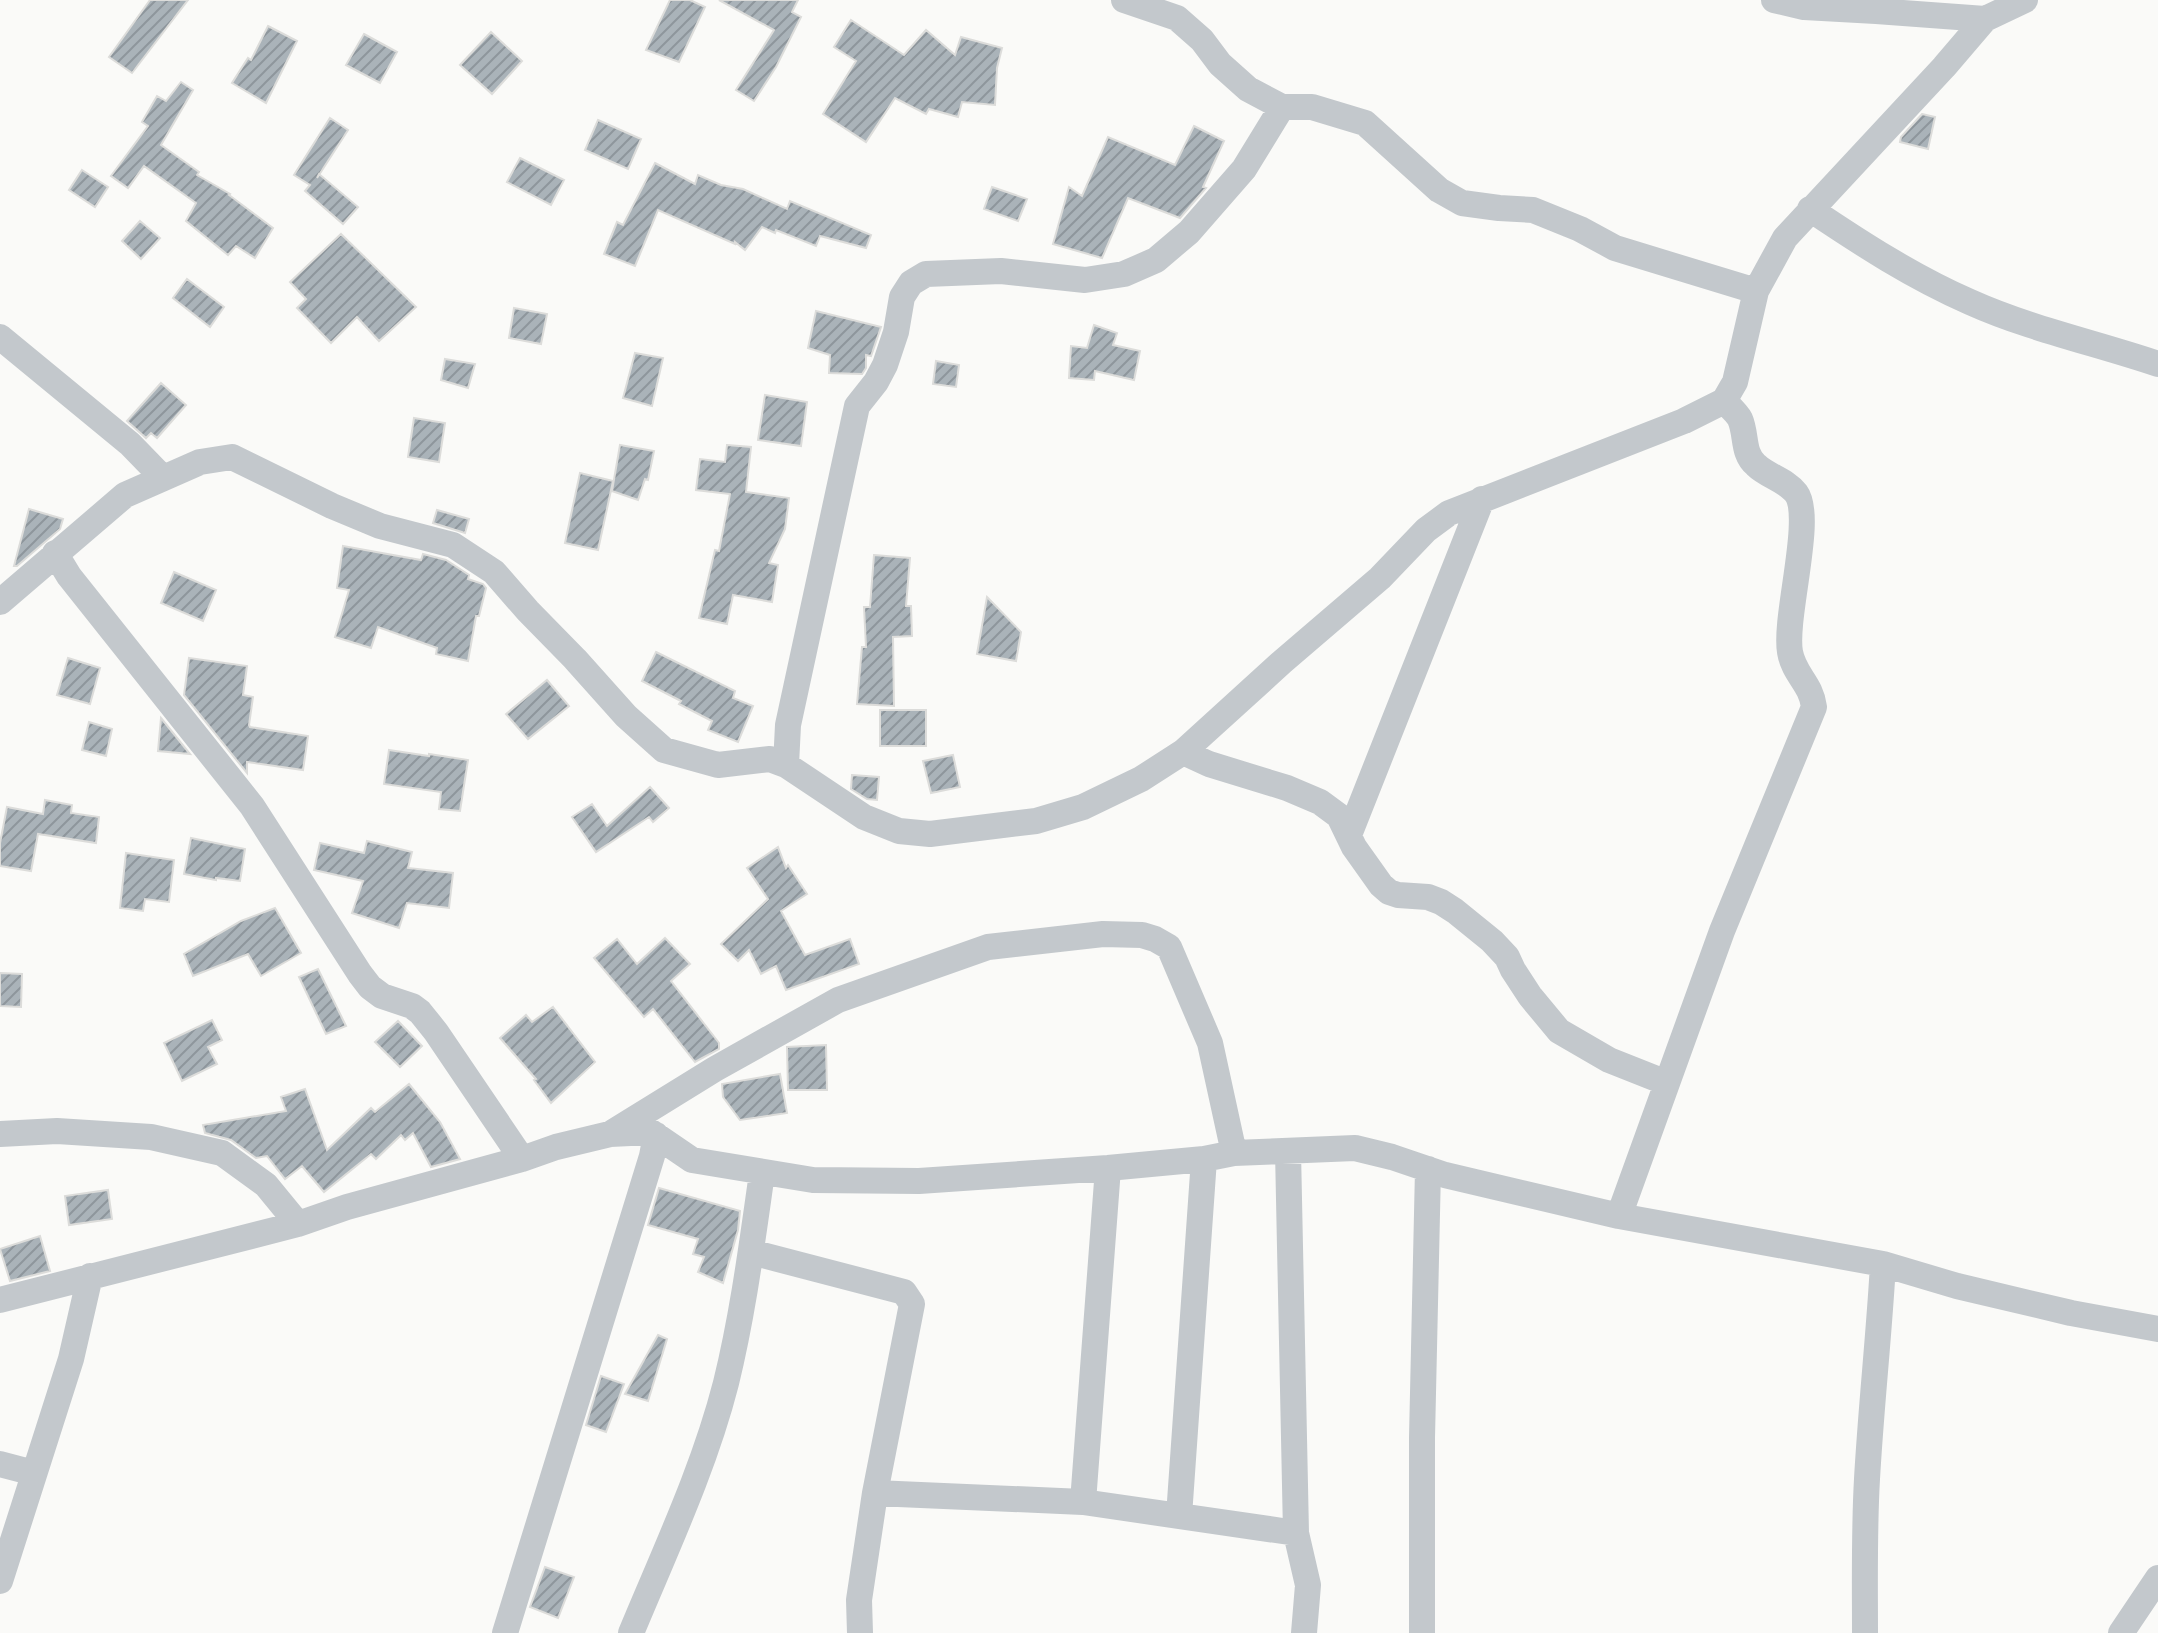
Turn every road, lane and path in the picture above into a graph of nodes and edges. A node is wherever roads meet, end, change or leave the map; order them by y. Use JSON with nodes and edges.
{"nodes":[{"id":1,"x":1124,"y":0,"type":"edge"},
{"id":2,"x":1774,"y":0,"type":"edge"},
{"id":3,"x":2025,"y":0,"type":"edge"},
{"id":4,"x":1985,"y":19,"type":"junction"},
{"id":5,"x":1282,"y":107,"type":"junction"},
{"id":6,"x":1810,"y":209,"type":"junction"},
{"id":7,"x":1756,"y":291,"type":"junction"},
{"id":8,"x":0,"y":337,"type":"edge"},
{"id":9,"x":2158,"y":364,"type":"edge"},
{"id":10,"x":1724,"y":401,"type":"junction"},
{"id":11,"x":163,"y":478,"type":"junction"},
{"id":12,"x":1482,"y":499,"type":"junction"},
{"id":13,"x":55,"y":553,"type":"junction"},
{"id":14,"x":0,"y":602,"type":"edge"},
{"id":15,"x":1183,"y":752,"type":"junction"},
{"id":16,"x":786,"y":765,"type":"junction"},
{"id":17,"x":1349,"y":835,"type":"junction"},
{"id":18,"x":1667,"y":1083,"type":"junction"},
{"id":19,"x":0,"y":1134,"type":"edge"},
{"id":20,"x":610,"y":1134,"type":"junction"},
{"id":21,"x":656,"y":1135,"type":"junction"},
{"id":22,"x":1288,"y":1151,"type":"junction"},
{"id":23,"x":1234,"y":1153,"type":"junction"},
{"id":24,"x":522,"y":1159,"type":"junction"},
{"id":25,"x":1204,"y":1159,"type":"junction"},
{"id":26,"x":1108,"y":1168,"type":"junction"},
{"id":27,"x":1428,"y":1169,"type":"junction"},
{"id":28,"x":762,"y":1173,"type":"junction"},
{"id":29,"x":1619,"y":1216,"type":"junction"},
{"id":30,"x":298,"y":1224,"type":"junction"},
{"id":31,"x":751,"y":1252,"type":"junction"},
{"id":32,"x":1883,"y":1264,"type":"junction"},
{"id":33,"x":90,"y":1276,"type":"junction"},
{"id":34,"x":0,"y":1300,"type":"edge"},
{"id":35,"x":2158,"y":1329,"type":"edge"},
{"id":36,"x":0,"y":1464,"type":"edge"},
{"id":37,"x":34,"y":1473,"type":"junction"},
{"id":38,"x":875,"y":1493,"type":"junction"},
{"id":39,"x":1083,"y":1502,"type":"junction"},
{"id":40,"x":1179,"y":1516,"type":"junction"},
{"id":41,"x":1296,"y":1533,"type":"junction"},
{"id":42,"x":2158,"y":1578,"type":"edge"},
{"id":43,"x":0,"y":1581,"type":"edge"},
{"id":44,"x":505,"y":1633,"type":"edge"},
{"id":45,"x":631,"y":1633,"type":"edge"},
{"id":46,"x":860,"y":1633,"type":"edge"},
{"id":47,"x":1304,"y":1633,"type":"edge"},
{"id":48,"x":1422,"y":1633,"type":"edge"},
{"id":49,"x":1865,"y":1633,"type":"edge"},
{"id":50,"x":2121,"y":1633,"type":"edge"}],
"edges":[{"from":1,"to":5,"type":"street"},
{"from":2,"to":4,"type":"street"},
{"from":3,"to":4,"type":"street"},
{"from":4,"to":6,"type":"street"},
{"from":5,"to":7,"type":"street"},
{"from":5,"to":16,"type":"street"},
{"from":6,"to":7,"type":"street"},
{"from":6,"to":9,"type":"street"},
{"from":7,"to":10,"type":"street"},
{"from":8,"to":11,"type":"street"},
{"from":10,"to":12,"type":"street"},
{"from":10,"to":18,"type":"street"},
{"from":11,"to":13,"type":"street"},
{"from":11,"to":16,"type":"street"},
{"from":12,"to":15,"type":"street"},
{"from":12,"to":17,"type":"street"},
{"from":13,"to":14,"type":"street"},
{"from":13,"to":24,"type":"street"},
{"from":15,"to":16,"type":"street"},
{"from":15,"to":17,"type":"street"},
{"from":17,"to":18,"type":"street"},
{"from":18,"to":29,"type":"street"},
{"from":19,"to":30,"type":"street"},
{"from":20,"to":21,"type":"street"},
{"from":20,"to":23,"type":"street"},
{"from":20,"to":24,"type":"street"},
{"from":21,"to":28,"type":"street"},
{"from":21,"to":44,"type":"street"},
{"from":22,"to":23,"type":"street"},
{"from":22,"to":27,"type":"street"},
{"from":22,"to":41,"type":"street"},
{"from":23,"to":25,"type":"street"},
{"from":24,"to":30,"type":"street"},
{"from":25,"to":26,"type":"street"},
{"from":25,"to":40,"type":"street"},
{"from":26,"to":28,"type":"street"},
{"from":26,"to":39,"type":"street"},
{"from":27,"to":29,"type":"street"},
{"from":27,"to":48,"type":"street"},
{"from":28,"to":31,"type":"street"},
{"from":29,"to":32,"type":"street"},
{"from":30,"to":33,"type":"street"},
{"from":31,"to":38,"type":"street"},
{"from":31,"to":45,"type":"street"},
{"from":32,"to":35,"type":"street"},
{"from":32,"to":49,"type":"street"},
{"from":33,"to":34,"type":"street"},
{"from":33,"to":37,"type":"street"},
{"from":36,"to":37,"type":"street"},
{"from":37,"to":43,"type":"street"},
{"from":38,"to":39,"type":"street"},
{"from":38,"to":46,"type":"street"},
{"from":39,"to":40,"type":"street"},
{"from":40,"to":41,"type":"street"},
{"from":41,"to":47,"type":"street"},
{"from":42,"to":50,"type":"street"}]}
